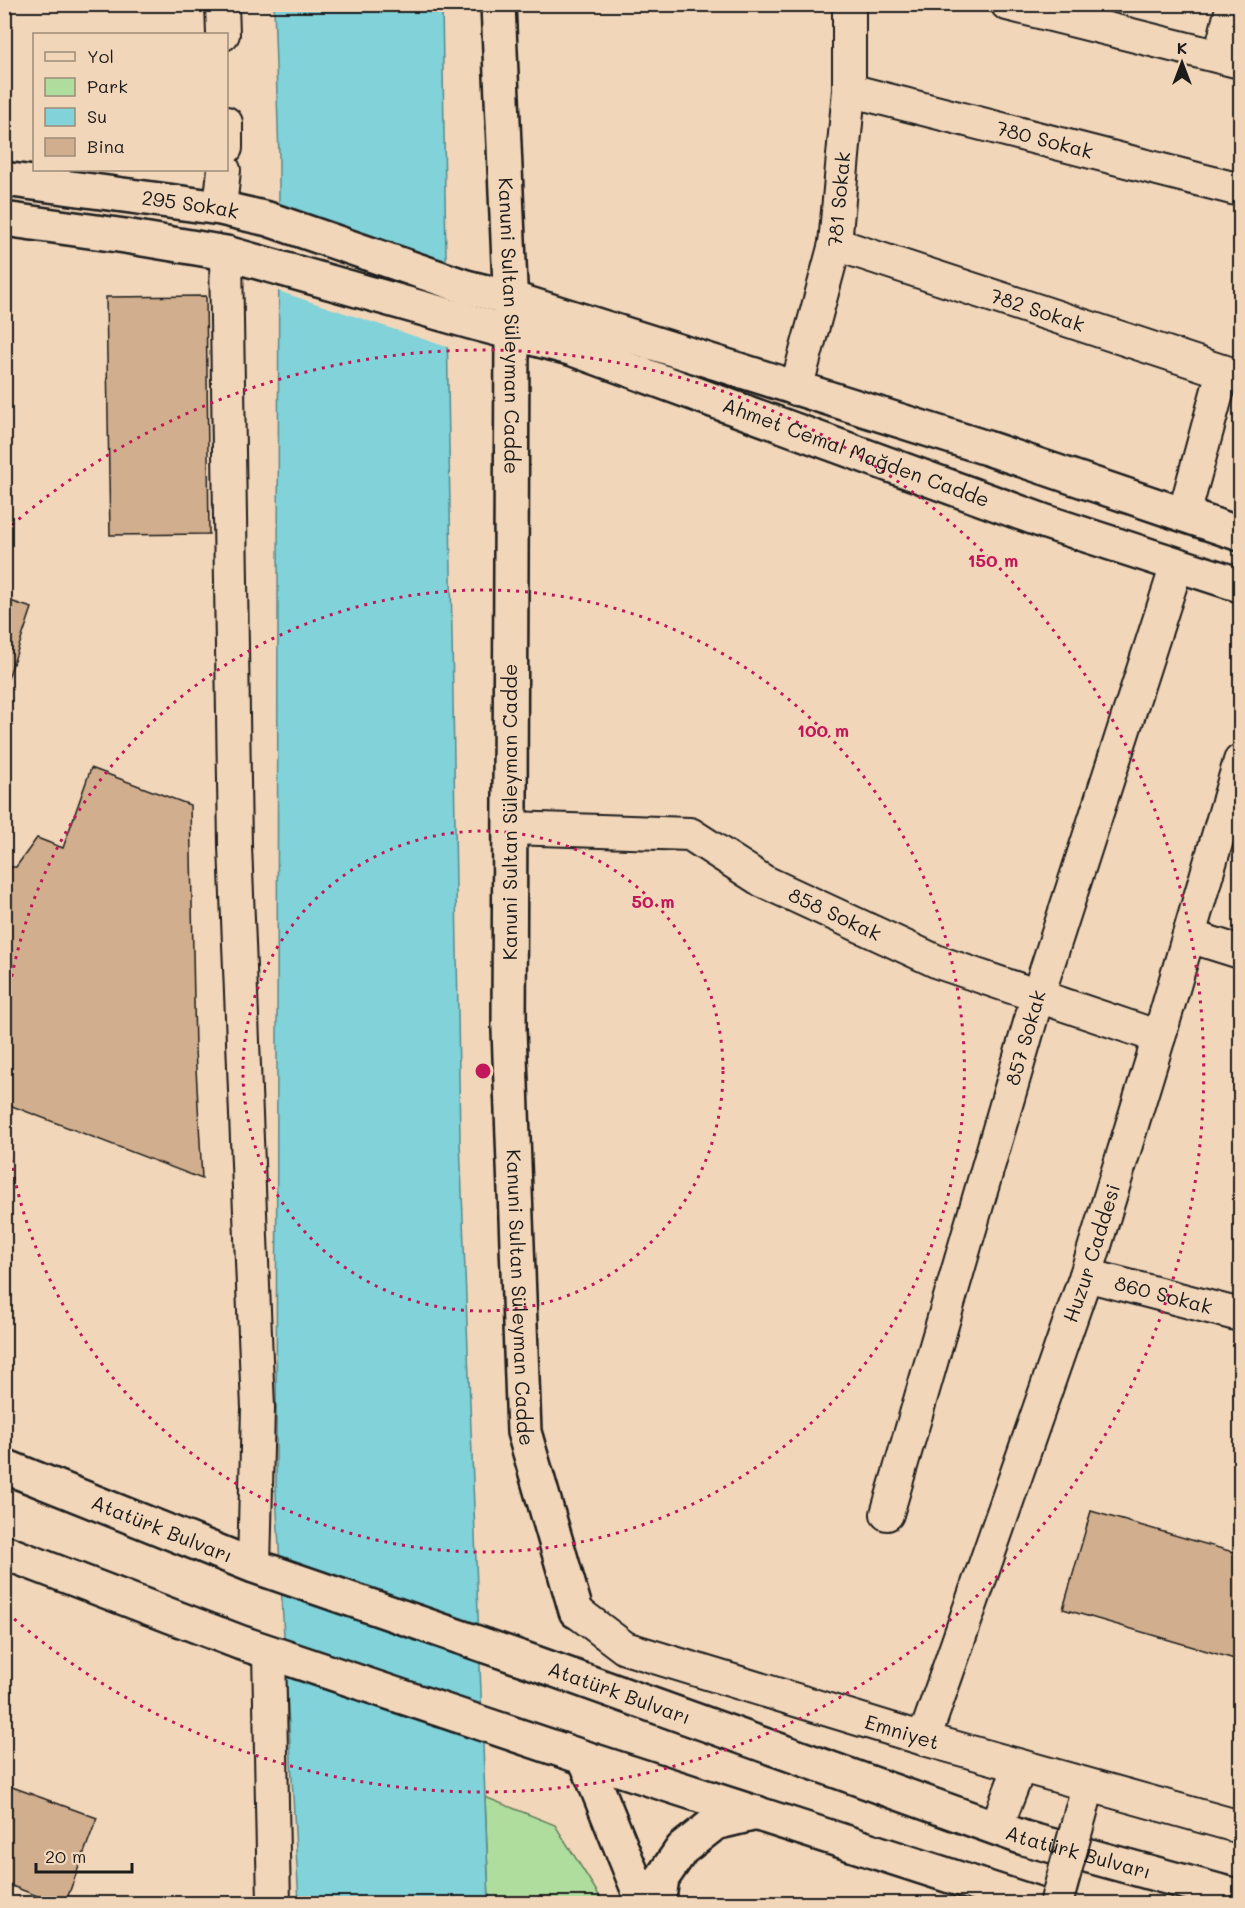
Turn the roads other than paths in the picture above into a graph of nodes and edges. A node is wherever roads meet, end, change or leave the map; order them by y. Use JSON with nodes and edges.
{"nodes":[{"id":1,"x":222,"y":4,"type":"edge"},
{"id":2,"x":498,"y":4,"type":"edge"},
{"id":3,"x":849,"y":4,"type":"edge"},
{"id":4,"x":1007,"y":4,"type":"edge"},
{"id":5,"x":1233,"y":4,"type":"edge"},
{"id":6,"x":223,"y":33,"type":"edge"},
{"id":7,"x":1230,"y":59,"type":"edge"},
{"id":8,"x":849,"y":90,"type":"junction"},
{"id":9,"x":224,"y":171,"type":"edge"},
{"id":10,"x":4,"y":179,"type":"edge"},
{"id":11,"x":1240,"y":190,"type":"edge"},
{"id":12,"x":220,"y":208,"type":"junction"},
{"id":13,"x":4,"y":219,"type":"edge"},
{"id":14,"x":835,"y":244,"type":"junction"},
{"id":15,"x":226,"y":253,"type":"junction"},
{"id":16,"x":466,"y":287,"type":"joint"},
{"id":17,"x":510,"y":298,"type":"junction"},
{"id":18,"x":471,"y":322,"type":"joint"},
{"id":19,"x":512,"y":333,"type":"junction"},
{"id":20,"x":1232,"y":374,"type":"edge"},
{"id":21,"x":796,"y":389,"type":"junction"},
{"id":22,"x":1184,"y":514,"type":"junction"},
{"id":23,"x":1240,"y":534,"type":"edge"},
{"id":24,"x":1178,"y":565,"type":"junction"},
{"id":25,"x":1240,"y":585,"type":"edge"},
{"id":26,"x":1240,"y":761,"type":"edge"},
{"id":27,"x":510,"y":828,"type":"junction"},
{"id":28,"x":1189,"y":936,"type":"junction"},
{"id":29,"x":1240,"y":952,"type":"edge"},
{"id":30,"x":1038,"y":995,"type":"junction"},
{"id":31,"x":1159,"y":1036,"type":"junction"},
{"id":32,"x":1086,"y":1275,"type":"junction"},
{"id":33,"x":1240,"y":1315,"type":"edge"},
{"id":34,"x":4,"y":1466,"type":"edge"},
{"id":35,"x":887,"y":1514,"type":"dead end"},
{"id":36,"x":4,"y":1552,"type":"edge"},
{"id":37,"x":254,"y":1566,"type":"junction"},
{"id":38,"x":576,"y":1611,"type":"joint"},
{"id":39,"x":254,"y":1647,"type":"junction"},
{"id":40,"x":924,"y":1740,"type":"junction"},
{"id":41,"x":585,"y":1758,"type":"junction"},
{"id":42,"x":1020,"y":1766,"type":"junction"},
{"id":43,"x":1084,"y":1801,"type":"dead end"},
{"id":44,"x":757,"y":1813,"type":"junction"},
{"id":45,"x":1240,"y":1827,"type":"edge"},
{"id":46,"x":996,"y":1828,"type":"junction"},
{"id":47,"x":1240,"y":1897,"type":"edge"},
{"id":48,"x":274,"y":1904,"type":"edge"},
{"id":49,"x":644,"y":1904,"type":"edge"},
{"id":50,"x":658,"y":1904,"type":"edge"},
{"id":51,"x":1036,"y":1904,"type":"edge"},
{"id":52,"x":1056,"y":1904,"type":"edge"}],
"edges":[{"from":1,"to":6,"type":"street"},
{"from":2,"to":17,"type":"main road","name":"Kanuni Sultan Süleyman Cadde"},
{"from":3,"to":8,"type":"street","name":"781 Sokak"},
{"from":4,"to":7,"type":"street"},
{"from":5,"to":7,"type":"street"},
{"from":8,"to":11,"type":"street","name":"780 Sokak"},
{"from":8,"to":14,"type":"street","name":"781 Sokak"},
{"from":9,"to":12,"type":"street"},
{"from":10,"to":12,"type":"main road","name":"295 Sokak"},
{"from":12,"to":16,"type":"main road","name":"295 Sokak"},
{"from":13,"to":15,"type":"main road","name":"295 Sokak"},
{"from":14,"to":20,"type":"street","name":"782 Sokak"},
{"from":14,"to":21,"type":"street","name":"781 Sokak"},
{"from":15,"to":18,"type":"main road","name":"295 Sokak"},
{"from":15,"to":37,"type":"street"},
{"from":16,"to":17,"type":"main road","name":"Ahmet Cemal Mağden Cadde"},
{"from":17,"to":19,"type":"main road","name":"Kanuni Sultan Süleyman Cadde"},
{"from":17,"to":21,"type":"main road","name":"Ahmet Cemal Mağden Cadde"},
{"from":18,"to":19,"type":"main road","name":"Ahmet Cemal Mağden Cadde"},
{"from":19,"to":24,"type":"main road","name":"Ahmet Cemal Mağden Cadde"},
{"from":19,"to":27,"type":"main road","name":"Kanuni Sultan Süleyman Cadde"},
{"from":20,"to":22,"type":"street"},
{"from":21,"to":22,"type":"main road","name":"Ahmet Cemal Mağden Cadde"},
{"from":22,"to":23,"type":"main road","name":"Ahmet Cemal Mağden Cadde"},
{"from":24,"to":25,"type":"main road","name":"Ahmet Cemal Mağden Cadde"},
{"from":24,"to":30,"type":"street","name":"857 Sokak"},
{"from":26,"to":28,"type":"street","name":"Huzur Caddesi"},
{"from":27,"to":30,"type":"street","name":"858 Sokak"},
{"from":27,"to":38,"type":"main road","name":"Kanuni Sultan Süleyman Cadde"},
{"from":28,"to":29,"type":"street"},
{"from":28,"to":31,"type":"street","name":"Huzur Caddesi"},
{"from":30,"to":31,"type":"street","name":"858 Sokak"},
{"from":30,"to":35,"type":"street","name":"857 Sokak"},
{"from":31,"to":32,"type":"street","name":"Huzur Caddesi"},
{"from":32,"to":33,"type":"street","name":"860 Sokak"},
{"from":32,"to":40,"type":"street","name":"Huzur Caddesi"},
{"from":34,"to":37,"type":"main road","name":"Atatürk Bulvarı"},
{"from":36,"to":39,"type":"main road"},
{"from":37,"to":46,"type":"main road","name":"Atatürk Bulvarı"},
{"from":38,"to":40,"type":"street","name":"Emniyet"},
{"from":39,"to":41,"type":"main road"},
{"from":39,"to":48,"type":"street"},
{"from":40,"to":42,"type":"street","name":"Emniyet"},
{"from":41,"to":44,"type":"main road"},
{"from":41,"to":49,"type":"main road"},
{"from":42,"to":45,"type":"street","name":"Emniyet"},
{"from":42,"to":46,"type":"street"},
{"from":43,"to":52,"type":"street","bridge":true},
{"from":44,"to":50,"type":"main road"},
{"from":44,"to":51,"type":"main road"},
{"from":46,"to":47,"type":"main road","name":"Atatürk Bulvarı"}]}
